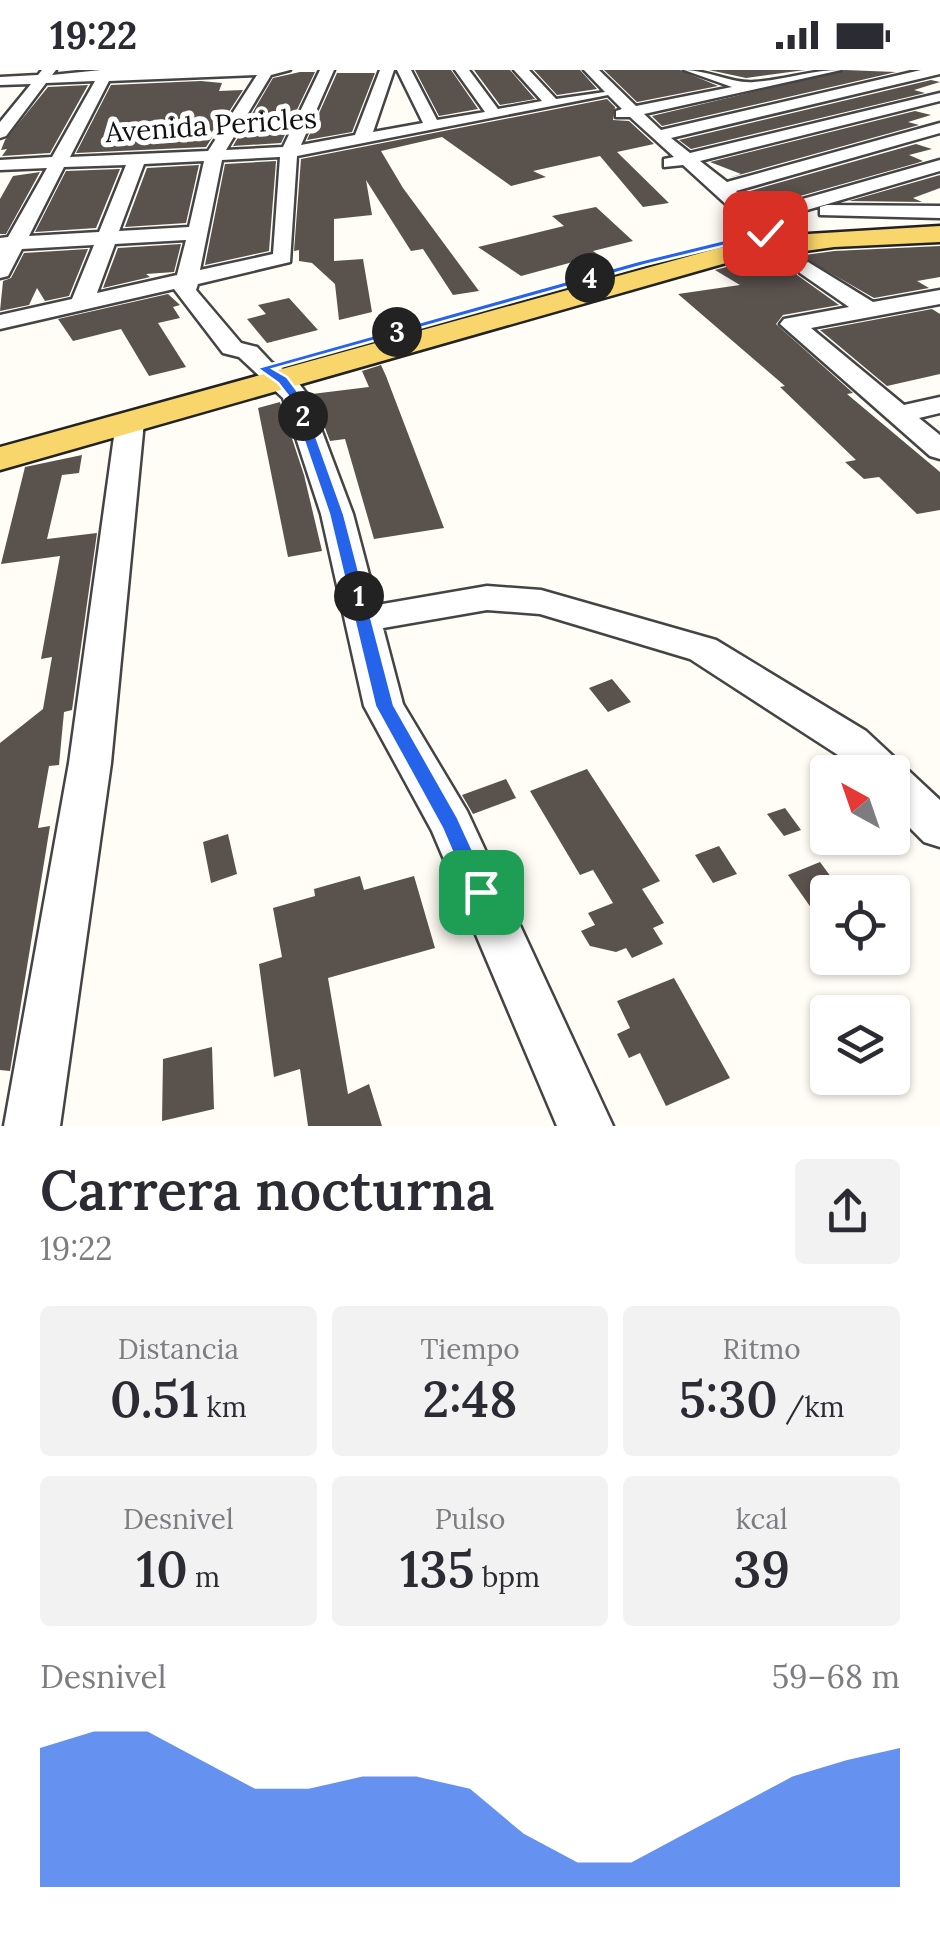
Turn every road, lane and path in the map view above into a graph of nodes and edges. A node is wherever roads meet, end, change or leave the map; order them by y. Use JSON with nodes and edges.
{"nodes":[{"id":1,"x":290,"y":70,"type":"edge"},
{"id":2,"x":326,"y":70,"type":"edge"},
{"id":3,"x":386,"y":70,"type":"edge"},
{"id":4,"x":404,"y":70,"type":"edge"},
{"id":5,"x":462,"y":70,"type":"edge"},
{"id":6,"x":521,"y":70,"type":"edge"},
{"id":7,"x":577,"y":70,"type":"edge"},
{"id":8,"x":691,"y":70,"type":"edge"},
{"id":9,"x":734,"y":70,"type":"edge"},
{"id":10,"x":834,"y":70,"type":"edge"},
{"id":11,"x":266,"y":71,"type":"edge"},
{"id":12,"x":214,"y":72,"type":"edge"},
{"id":13,"x":932,"y":72,"type":"edge"},
{"id":14,"x":46,"y":74,"type":"edge"},
{"id":15,"x":106,"y":74,"type":"edge"},
{"id":16,"x":709,"y":76,"type":"junction"},
{"id":17,"x":0,"y":81,"type":"edge"},
{"id":18,"x":602,"y":82,"type":"edge"},
{"id":19,"x":672,"y":83,"type":"dead end"},
{"id":20,"x":754,"y":89,"type":"junction"},
{"id":21,"x":636,"y":90,"type":"dead end"},
{"id":22,"x":940,"y":97,"type":"edge"},
{"id":23,"x":552,"y":103,"type":"junction"},
{"id":24,"x":802,"y":104,"type":"junction"},
{"id":25,"x":494,"y":114,"type":"junction"},
{"id":26,"x":630,"y":114,"type":"junction"},
{"id":27,"x":840,"y":122,"type":"junction"},
{"id":28,"x":432,"y":126,"type":"junction"},
{"id":29,"x":940,"y":128,"type":"edge"},
{"id":30,"x":0,"y":133,"type":"edge"},
{"id":31,"x":651,"y":137,"type":"junction"},
{"id":32,"x":362,"y":139,"type":"junction"},
{"id":33,"x":889,"y":142,"type":"junction"},
{"id":34,"x":289,"y":152,"type":"junction"},
{"id":35,"x":214,"y":155,"type":"junction"},
{"id":36,"x":137,"y":158,"type":"junction"},
{"id":37,"x":60,"y":161,"type":"junction"},
{"id":38,"x":680,"y":162,"type":"junction"},
{"id":39,"x":940,"y":162,"type":"edge"},
{"id":40,"x":0,"y":165,"type":"edge"},
{"id":41,"x":795,"y":170,"type":"junction"},
{"id":42,"x":724,"y":189,"type":"junction"},
{"id":43,"x":854,"y":192,"type":"junction"},
{"id":44,"x":796,"y":209,"type":"junction"},
{"id":45,"x":940,"y":212,"type":"edge"},
{"id":46,"x":940,"y":223,"type":"edge"},
{"id":47,"x":747,"y":229,"type":"junction"},
{"id":48,"x":195,"y":234,"type":"junction"},
{"id":49,"x":940,"y":234,"type":"edge"},
{"id":50,"x":108,"y":239,"type":"junction"},
{"id":51,"x":8,"y":244,"type":"edge"},
{"id":52,"x":808,"y":268,"type":"dead end"},
{"id":53,"x":0,"y":271,"type":"edge"},
{"id":54,"x":186,"y":280,"type":"junction"},
{"id":55,"x":940,"y":297,"type":"edge"},
{"id":56,"x":82,"y":303,"type":"junction"},
{"id":57,"x":869,"y":310,"type":"junction"},
{"id":58,"x":0,"y":322,"type":"edge"},
{"id":59,"x":265,"y":367,"type":"junction"},
{"id":60,"x":940,"y":405,"type":"edge"},
{"id":61,"x":898,"y":415,"type":"junction"},
{"id":62,"x":130,"y":422,"type":"junction"},
{"id":63,"x":0,"y":439,"type":"edge"},
{"id":64,"x":940,"y":450,"type":"edge"},
{"id":65,"x":0,"y":459,"type":"edge"},
{"id":66,"x":365,"y":619,"type":"junction"},
{"id":67,"x":864,"y":755,"type":"edge"},
{"id":68,"x":910,"y":799,"type":"edge"},
{"id":69,"x":940,"y":828,"type":"edge"},
{"id":70,"x":32,"y":1126,"type":"edge"},
{"id":71,"x":585,"y":1126,"type":"edge"}],
"edges":[{"from":1,"to":11,"type":"street"},
{"from":2,"to":34,"type":"street"},
{"from":3,"to":32,"type":"street"},
{"from":4,"to":28,"type":"street"},
{"from":5,"to":25,"type":"street"},
{"from":6,"to":23,"type":"street"},
{"from":7,"to":18,"type":"street"},
{"from":8,"to":16,"type":"street"},
{"from":9,"to":16,"type":"street"},
{"from":10,"to":20,"type":"street"},
{"from":11,"to":12,"type":"street"},
{"from":11,"to":35,"type":"street"},
{"from":12,"to":15,"type":"street"},
{"from":13,"to":24,"type":"street"},
{"from":14,"to":15,"type":"street"},
{"from":14,"to":17,"type":"street"},
{"from":14,"to":30,"type":"street"},
{"from":15,"to":37,"type":"street"},
{"from":16,"to":19,"type":"street"},
{"from":16,"to":20,"type":"street"},
{"from":18,"to":21,"type":"street","name":"Avenida Pericles"},
{"from":18,"to":23,"type":"street","name":"Avenida Pericles"},
{"from":18,"to":26,"type":"street"},
{"from":20,"to":24,"type":"street"},
{"from":20,"to":26,"type":"street"},
{"from":22,"to":27,"type":"street"},
{"from":23,"to":25,"type":"street","name":"Avenida Pericles"},
{"from":24,"to":27,"type":"street"},
{"from":24,"to":31,"type":"street"},
{"from":25,"to":28,"type":"street","name":"Avenida Pericles"},
{"from":26,"to":31,"type":"street"},
{"from":27,"to":33,"type":"street"},
{"from":27,"to":38,"type":"street"},
{"from":28,"to":32,"type":"street","name":"Avenida Pericles"},
{"from":29,"to":33,"type":"street"},
{"from":31,"to":38,"type":"street"},
{"from":32,"to":34,"type":"street","name":"Avenida Pericles"},
{"from":33,"to":39,"type":"street"},
{"from":33,"to":41,"type":"street"},
{"from":34,"to":35,"type":"street","name":"Avenida Pericles"},
{"from":34,"to":54,"type":"street"},
{"from":35,"to":36,"type":"street","name":"Avenida Pericles"},
{"from":35,"to":48,"type":"street"},
{"from":36,"to":37,"type":"street","name":"Avenida Pericles"},
{"from":36,"to":50,"type":"street"},
{"from":37,"to":40,"type":"street","name":"Avenida Pericles"},
{"from":37,"to":51,"type":"street"},
{"from":38,"to":42,"type":"street"},
{"from":38,"to":47,"type":"street"},
{"from":39,"to":43,"type":"street"},
{"from":41,"to":42,"type":"street"},
{"from":41,"to":43,"type":"street"},
{"from":42,"to":47,"type":"street"},
{"from":43,"to":44,"type":"street"},
{"from":44,"to":45,"type":"street"},
{"from":44,"to":47,"type":"street"},
{"from":46,"to":47,"type":"main road"},
{"from":47,"to":59,"type":"main road"},
{"from":48,"to":50,"type":"street"},
{"from":48,"to":54,"type":"street"},
{"from":49,"to":59,"type":"main road"},
{"from":50,"to":51,"type":"street"},
{"from":50,"to":56,"type":"street"},
{"from":51,"to":53,"type":"street"},
{"from":52,"to":57,"type":"street"},
{"from":54,"to":56,"type":"street"},
{"from":54,"to":59,"type":"street"},
{"from":55,"to":57,"type":"street"},
{"from":56,"to":58,"type":"street"},
{"from":57,"to":61,"type":"street"},
{"from":59,"to":62,"type":"main road"},
{"from":59,"to":63,"type":"main road"},
{"from":59,"to":66,"type":"street"},
{"from":60,"to":61,"type":"street"},
{"from":61,"to":64,"type":"street"},
{"from":62,"to":65,"type":"main road"},
{"from":62,"to":70,"type":"street"},
{"from":66,"to":67,"type":"street"},
{"from":66,"to":71,"type":"street"},
{"from":68,"to":69,"type":"street"}]}
